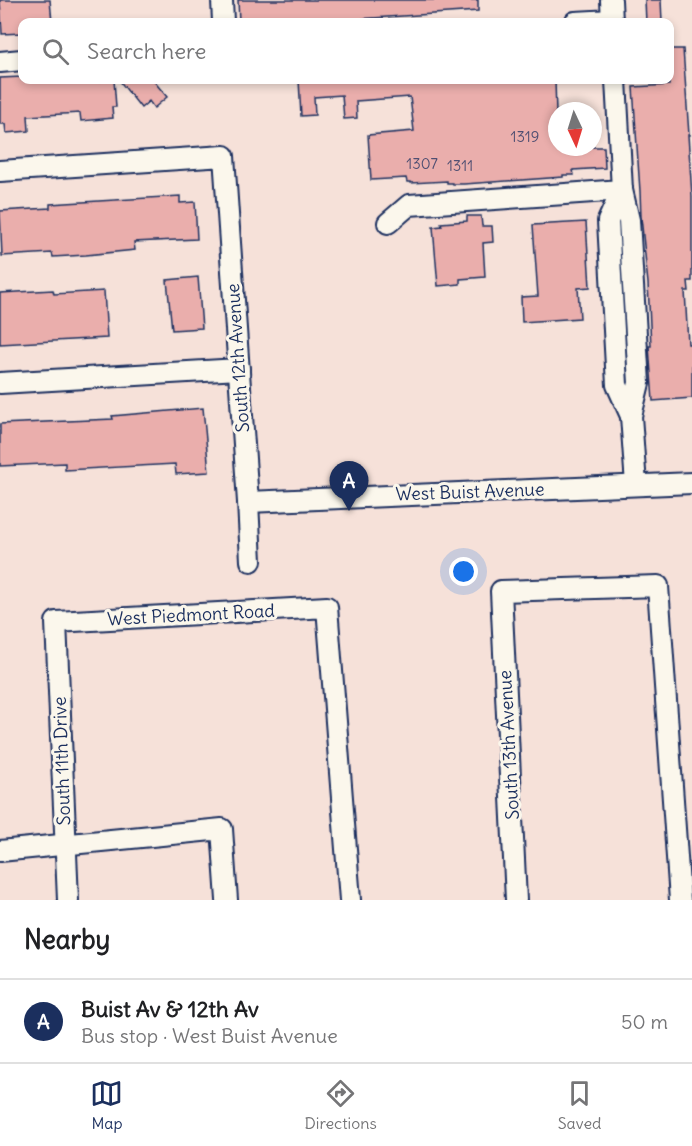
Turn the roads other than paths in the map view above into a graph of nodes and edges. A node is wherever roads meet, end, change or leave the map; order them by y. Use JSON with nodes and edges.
{"nodes":[{"id":1,"x":222,"y":0,"type":"edge"},
{"id":2,"x":611,"y":0,"type":"edge"},
{"id":3,"x":223,"y":18,"type":"edge"},
{"id":4,"x":612,"y":18,"type":"edge"},
{"id":5,"x":18,"y":60,"type":"edge"},
{"id":6,"x":0,"y":62,"type":"edge"},
{"id":7,"x":615,"y":84,"type":"edge"},
{"id":8,"x":0,"y":171,"type":"edge"},
{"id":9,"x":622,"y":190,"type":"junction"},
{"id":10,"x":388,"y":223,"type":"dead end"},
{"id":11,"x":636,"y":358,"type":"junction"},
{"id":12,"x":616,"y":360,"type":"junction"},
{"id":13,"x":239,"y":369,"type":"junction"},
{"id":14,"x":0,"y":383,"type":"edge"},
{"id":15,"x":631,"y":416,"type":"junction"},
{"id":16,"x":692,"y":483,"type":"edge"},
{"id":17,"x":636,"y":485,"type":"junction"},
{"id":18,"x":248,"y":502,"type":"junction"},
{"id":19,"x":250,"y":561,"type":"dead end"},
{"id":20,"x":56,"y":622,"type":"joint"},
{"id":21,"x":65,"y":844,"type":"junction"},
{"id":22,"x":0,"y":851,"type":"edge"},
{"id":23,"x":68,"y":900,"type":"edge"},
{"id":24,"x":227,"y":900,"type":"edge"},
{"id":25,"x":350,"y":900,"type":"edge"},
{"id":26,"x":516,"y":900,"type":"edge"},
{"id":27,"x":680,"y":900,"type":"edge"}],
"edges":[{"from":1,"to":3,"type":"street"},
{"from":2,"to":4,"type":"street"},
{"from":5,"to":6,"type":"street"},
{"from":7,"to":9,"type":"street"},
{"from":8,"to":13,"type":"street","name":"South 12th Avenue"},
{"from":9,"to":10,"type":"street"},
{"from":9,"to":11,"type":"street"},
{"from":9,"to":12,"type":"street"},
{"from":11,"to":12,"type":"street"},
{"from":11,"to":15,"type":"street"},
{"from":12,"to":15,"type":"street"},
{"from":13,"to":14,"type":"street"},
{"from":13,"to":18,"type":"street","name":"South 12th Avenue"},
{"from":15,"to":17,"type":"street"},
{"from":16,"to":17,"type":"street","name":"West Buist Avenue"},
{"from":17,"to":18,"type":"street","name":"West Buist Avenue"},
{"from":18,"to":19,"type":"street","name":"South 12th Avenue"},
{"from":20,"to":21,"type":"street","name":"South 11th Drive"},
{"from":20,"to":25,"type":"street","name":"West Piedmont Road"},
{"from":21,"to":22,"type":"street"},
{"from":21,"to":23,"type":"street","name":"South 11th Drive"},
{"from":21,"to":24,"type":"street"},
{"from":26,"to":27,"type":"street","name":"South 13th Avenue"}]}
